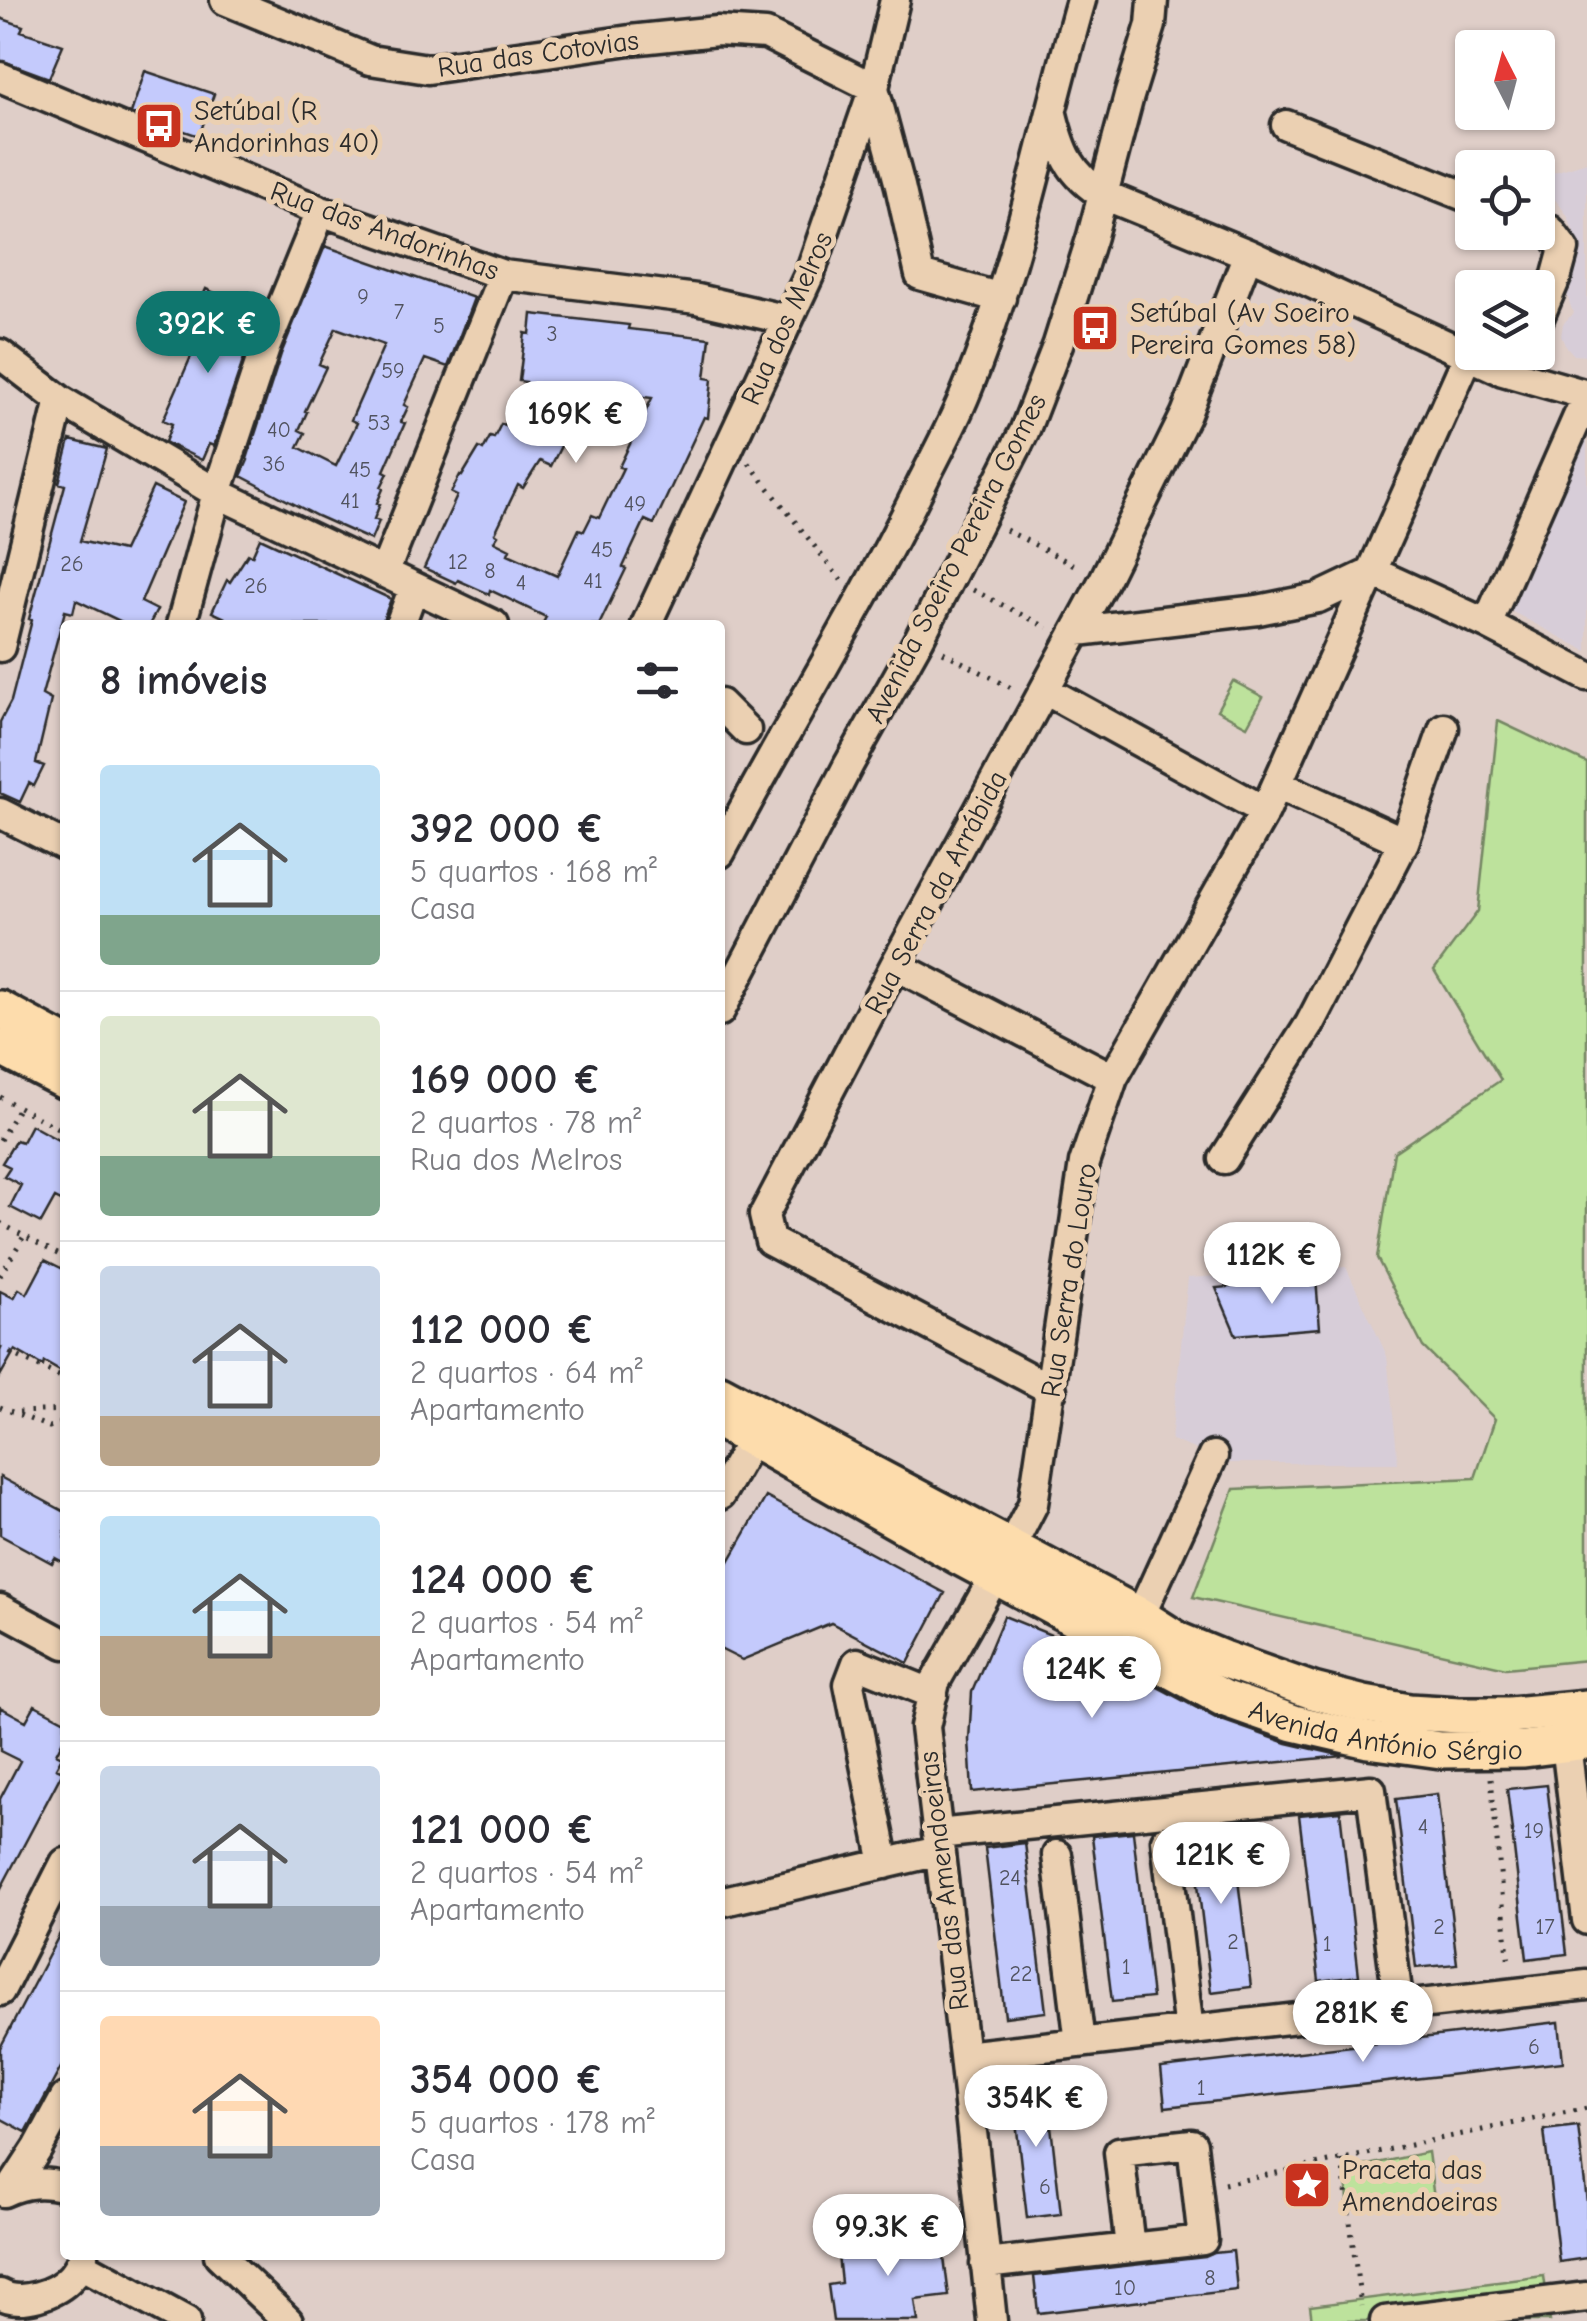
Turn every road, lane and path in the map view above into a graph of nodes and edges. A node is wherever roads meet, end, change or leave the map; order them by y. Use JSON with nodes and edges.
{"nodes":[{"id":1,"x":225,"y":0,"type":"edge"},
{"id":2,"x":895,"y":0,"type":"edge"},
{"id":3,"x":1081,"y":2,"type":"edge"},
{"id":4,"x":1149,"y":8,"type":"edge"},
{"id":5,"x":0,"y":76,"type":"edge"},
{"id":6,"x":874,"y":88,"type":"junction"},
{"id":7,"x":1051,"y":108,"type":"junction"},
{"id":8,"x":1286,"y":125,"type":"dead end"},
{"id":9,"x":1455,"y":192,"type":"edge"},
{"id":10,"x":1104,"y":195,"type":"junction"},
{"id":11,"x":321,"y":210,"type":"junction"},
{"id":12,"x":1555,"y":237,"type":"edge"},
{"id":13,"x":1248,"y":254,"type":"junction"},
{"id":14,"x":503,"y":275,"type":"junction"},
{"id":15,"x":1555,"y":282,"type":"edge"},
{"id":16,"x":1002,"y":298,"type":"junction"},
{"id":17,"x":788,"y":320,"type":"junction"},
{"id":18,"x":1455,"y":350,"type":"edge"},
{"id":19,"x":0,"y":354,"type":"edge"},
{"id":20,"x":1462,"y":370,"type":"edge"},
{"id":21,"x":1534,"y":370,"type":"edge"},
{"id":22,"x":1587,"y":395,"type":"edge"},
{"id":23,"x":60,"y":400,"type":"junction"},
{"id":24,"x":754,"y":468,"type":"dead end"},
{"id":25,"x":217,"y":493,"type":"junction"},
{"id":26,"x":778,"y":498,"type":"dead end"},
{"id":27,"x":981,"y":517,"type":"junction"},
{"id":28,"x":1373,"y":572,"type":"junction"},
{"id":29,"x":384,"y":573,"type":"junction"},
{"id":30,"x":1104,"y":580,"type":"junction"},
{"id":31,"x":414,"y":587,"type":"junction"},
{"id":32,"x":183,"y":620,"type":"edge"},
{"id":33,"x":402,"y":620,"type":"edge"},
{"id":34,"x":483,"y":620,"type":"edge"},
{"id":35,"x":648,"y":620,"type":"edge"},
{"id":36,"x":1488,"y":624,"type":"junction"},
{"id":37,"x":1078,"y":631,"type":"junction"},
{"id":38,"x":0,"y":647,"type":"edge"},
{"id":39,"x":936,"y":648,"type":"dead end"},
{"id":40,"x":1587,"y":676,"type":"edge"},
{"id":41,"x":1045,"y":690,"type":"junction"},
{"id":42,"x":725,"y":709,"type":"edge"},
{"id":43,"x":1444,"y":728,"type":"dead end"},
{"id":44,"x":746,"y":730,"type":"dead end"},
{"id":45,"x":1277,"y":784,"type":"junction"},
{"id":46,"x":1265,"y":812,"type":"junction"},
{"id":47,"x":0,"y":813,"type":"edge"},
{"id":48,"x":1404,"y":842,"type":"junction"},
{"id":49,"x":60,"y":843,"type":"edge"},
{"id":50,"x":725,"y":844,"type":"edge"},
{"id":51,"x":895,"y":965,"type":"junction"},
{"id":52,"x":725,"y":1001,"type":"edge"},
{"id":53,"x":0,"y":1010,"type":"edge"},
{"id":54,"x":60,"y":1041,"type":"edge"},
{"id":55,"x":0,"y":1047,"type":"edge"},
{"id":56,"x":60,"y":1078,"type":"edge"},
{"id":57,"x":1113,"y":1078,"type":"junction"},
{"id":58,"x":0,"y":1097,"type":"edge"},
{"id":59,"x":18,"y":1107,"type":"junction"},
{"id":60,"x":60,"y":1129,"type":"edge"},
{"id":61,"x":0,"y":1140,"type":"edge"},
{"id":62,"x":1224,"y":1159,"type":"dead end"},
{"id":63,"x":0,"y":1223,"type":"edge"},
{"id":64,"x":24,"y":1236,"type":"junction"},
{"id":65,"x":60,"y":1255,"type":"edge"},
{"id":66,"x":0,"y":1276,"type":"edge"},
{"id":67,"x":0,"y":1348,"type":"edge"},
{"id":68,"x":60,"y":1378,"type":"edge"},
{"id":69,"x":1052,"y":1390,"type":"junction"},
{"id":70,"x":725,"y":1396,"type":"edge"},
{"id":71,"x":0,"y":1407,"type":"edge"},
{"id":72,"x":60,"y":1410,"type":"edge"},
{"id":73,"x":16,"y":1412,"type":"junction"},
{"id":74,"x":60,"y":1424,"type":"edge"},
{"id":75,"x":725,"y":1424,"type":"edge"},
{"id":76,"x":752,"y":1438,"type":"junction"},
{"id":77,"x":1212,"y":1456,"type":"dead end"},
{"id":78,"x":725,"y":1486,"type":"edge"},
{"id":79,"x":1003,"y":1561,"type":"junction"},
{"id":80,"x":0,"y":1609,"type":"edge"},
{"id":81,"x":1140,"y":1616,"type":"junction"},
{"id":82,"x":60,"y":1641,"type":"edge"},
{"id":83,"x":932,"y":1694,"type":"junction"},
{"id":84,"x":1587,"y":1708,"type":"edge"},
{"id":85,"x":1576,"y":1743,"type":"edge"},
{"id":86,"x":1491,"y":1782,"type":"dead end"},
{"id":87,"x":1166,"y":1840,"type":"dead end"},
{"id":88,"x":938,"y":1842,"type":"junction"},
{"id":89,"x":1057,"y":1855,"type":"dead end"},
{"id":90,"x":884,"y":1864,"type":"junction"},
{"id":91,"x":60,"y":1873,"type":"edge"},
{"id":92,"x":725,"y":1901,"type":"edge"},
{"id":93,"x":1587,"y":1920,"type":"edge"},
{"id":94,"x":1587,"y":1986,"type":"edge"},
{"id":95,"x":0,"y":1991,"type":"edge"},
{"id":96,"x":1511,"y":1994,"type":"junction"},
{"id":97,"x":1400,"y":2007,"type":"junction"},
{"id":98,"x":1188,"y":2031,"type":"junction"},
{"id":99,"x":1080,"y":2043,"type":"junction"},
{"id":100,"x":964,"y":2056,"type":"junction"},
{"id":101,"x":60,"y":2107,"type":"edge"},
{"id":102,"x":1587,"y":2108,"type":"edge"},
{"id":103,"x":1342,"y":2160,"type":"junction"},
{"id":104,"x":60,"y":2185,"type":"edge"},
{"id":105,"x":1196,"y":2189,"type":"junction"},
{"id":106,"x":4,"y":2192,"type":"edge"},
{"id":107,"x":1130,"y":2248,"type":"junction"},
{"id":108,"x":81,"y":2260,"type":"edge"},
{"id":109,"x":84,"y":2260,"type":"edge"},
{"id":110,"x":224,"y":2260,"type":"edge"},
{"id":111,"x":986,"y":2264,"type":"junction"},
{"id":112,"x":0,"y":2294,"type":"edge"},
{"id":113,"x":36,"y":2296,"type":"junction"},
{"id":114,"x":1587,"y":2297,"type":"edge"},
{"id":115,"x":2,"y":2321,"type":"edge"},
{"id":116,"x":186,"y":2321,"type":"edge"},
{"id":117,"x":288,"y":2321,"type":"edge"},
{"id":118,"x":992,"y":2321,"type":"edge"},
{"id":119,"x":1363,"y":2321,"type":"edge"},
{"id":120,"x":1385,"y":2321,"type":"edge"}],
"edges":[{"from":1,"to":6,"type":"street","name":"Rua das Cotovias"},
{"from":2,"to":6,"type":"street","name":"Rua dos Melros"},
{"from":3,"to":7,"type":"street"},
{"from":4,"to":10,"type":"street","name":"Avenida Soeiro Pereira Gomes"},
{"from":5,"to":11,"type":"street","name":"Rua das Andorinhas"},
{"from":6,"to":16,"type":"street"},
{"from":6,"to":17,"type":"street","name":"Rua dos Melros"},
{"from":7,"to":10,"type":"street"},
{"from":7,"to":16,"type":"street"},
{"from":8,"to":9,"type":"street"},
{"from":10,"to":13,"type":"street"},
{"from":10,"to":27,"type":"street","name":"Avenida Soeiro Pereira Gomes"},
{"from":11,"to":14,"type":"street","name":"Rua das Andorinhas"},
{"from":11,"to":25,"type":"street"},
{"from":12,"to":15,"type":"street"},
{"from":13,"to":18,"type":"street"},
{"from":13,"to":30,"type":"street","name":"Rua Serra da Arrábida"},
{"from":14,"to":17,"type":"street","name":"Rua das Andorinhas"},
{"from":14,"to":29,"type":"street"},
{"from":16,"to":50,"type":"street"},
{"from":17,"to":35,"type":"street","name":"Rua dos Melros"},
{"from":19,"to":23,"type":"street"},
{"from":20,"to":28,"type":"street","name":"Rua Serra do Louro"},
{"from":21,"to":22,"type":"street"},
{"from":22,"to":36,"type":"street"},
{"from":23,"to":25,"type":"street"},
{"from":23,"to":38,"type":"street"},
{"from":24,"to":26,"type":"path"},
{"from":25,"to":29,"type":"street"},
{"from":25,"to":32,"type":"street"},
{"from":27,"to":30,"type":"path"},
{"from":27,"to":52,"type":"street","name":"Avenida Soeiro Pereira Gomes"},
{"from":28,"to":36,"type":"street"},
{"from":28,"to":37,"type":"street"},
{"from":28,"to":45,"type":"street","name":"Rua Serra do Louro"},
{"from":29,"to":31,"type":"street"},
{"from":30,"to":37,"type":"street","name":"Rua Serra da Arrábida"},
{"from":31,"to":33,"type":"street"},
{"from":31,"to":34,"type":"street"},
{"from":36,"to":40,"type":"street"},
{"from":37,"to":41,"type":"street","name":"Rua Serra da Arrábida"},
{"from":39,"to":41,"type":"path"},
{"from":41,"to":46,"type":"street"},
{"from":41,"to":51,"type":"street","name":"Rua Serra da Arrábida"},
{"from":42,"to":44,"type":"street"},
{"from":43,"to":48,"type":"street"},
{"from":45,"to":46,"type":"street","name":"Rua Serra do Louro"},
{"from":45,"to":48,"type":"street"},
{"from":46,"to":57,"type":"street","name":"Rua Serra do Louro"},
{"from":47,"to":49,"type":"street"},
{"from":48,"to":62,"type":"street"},
{"from":51,"to":57,"type":"street"},
{"from":51,"to":69,"type":"street","name":"Rua Serra da Arrábida"},
{"from":53,"to":54,"type":"main road"},
{"from":55,"to":56,"type":"main road"},
{"from":57,"to":69,"type":"street","name":"Rua Serra do Louro"},
{"from":58,"to":59,"type":"path"},
{"from":59,"to":60,"type":"path"},
{"from":59,"to":61,"type":"path"},
{"from":63,"to":64,"type":"path"},
{"from":64,"to":65,"type":"path"},
{"from":64,"to":66,"type":"path"},
{"from":67,"to":68,"type":"path"},
{"from":69,"to":79,"type":"street","name":"Rua Serra do Louro"},
{"from":70,"to":79,"type":"main road","name":"Avenida António Sérgio"},
{"from":71,"to":73,"type":"path"},
{"from":72,"to":73,"type":"path"},
{"from":73,"to":74,"type":"path"},
{"from":75,"to":76,"type":"main road","name":"Avenida António Sérgio"},
{"from":76,"to":78,"type":"street"},
{"from":76,"to":79,"type":"main road","name":"Avenida António Sérgio"},
{"from":77,"to":81,"type":"street"},
{"from":79,"to":81,"type":"main road","name":"Avenida António Sérgio"},
{"from":79,"to":83,"type":"street","name":"Rua das Amendoeiras"},
{"from":79,"to":85,"type":"main road","name":"Avenida António Sérgio"},
{"from":80,"to":82,"type":"street"},
{"from":81,"to":84,"type":"main road","name":"Avenida António Sérgio"},
{"from":83,"to":88,"type":"street","name":"Rua das Amendoeiras"},
{"from":83,"to":90,"type":"street"},
{"from":85,"to":93,"type":"street"},
{"from":86,"to":96,"type":"path"},
{"from":87,"to":98,"type":"street"},
{"from":88,"to":90,"type":"street"},
{"from":88,"to":97,"type":"street"},
{"from":88,"to":100,"type":"street","name":"Rua das Amendoeiras"},
{"from":89,"to":99,"type":"street"},
{"from":90,"to":92,"type":"street"},
{"from":91,"to":95,"type":"street"},
{"from":94,"to":96,"type":"street"},
{"from":96,"to":97,"type":"street"},
{"from":97,"to":98,"type":"street"},
{"from":98,"to":99,"type":"street"},
{"from":99,"to":100,"type":"street"},
{"from":100,"to":111,"type":"street","name":"Rua das Amendoeiras"},
{"from":101,"to":106,"type":"street"},
{"from":102,"to":103,"type":"path"},
{"from":103,"to":105,"type":"path"},
{"from":103,"to":119,"type":"path"},
{"from":104,"to":106,"type":"street"},
{"from":105,"to":107,"type":"street"},
{"from":105,"to":107,"type":"street"},
{"from":107,"to":111,"type":"street"},
{"from":108,"to":113,"type":"street"},
{"from":109,"to":116,"type":"street"},
{"from":110,"to":117,"type":"street"},
{"from":111,"to":118,"type":"street","name":"Rua das Amendoeiras"},
{"from":112,"to":113,"type":"street"},
{"from":113,"to":115,"type":"street"},
{"from":114,"to":120,"type":"street"}]}
